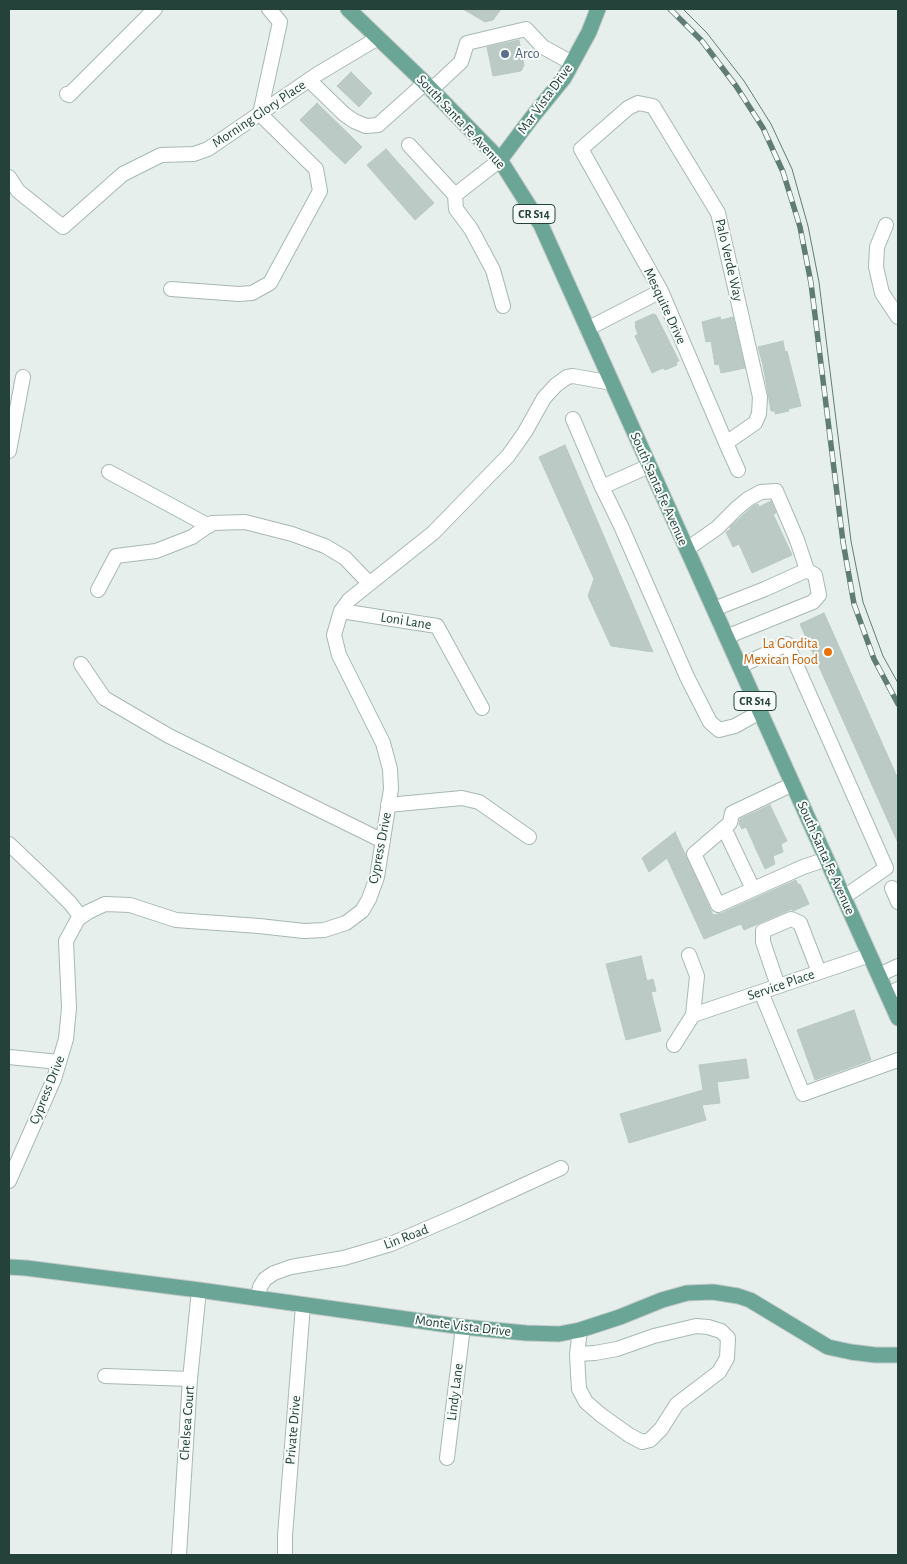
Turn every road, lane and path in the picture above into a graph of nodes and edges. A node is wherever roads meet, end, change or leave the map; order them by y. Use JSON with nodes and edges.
{"nodes":[{"id":1,"x":155,"y":9,"type":"edge"},
{"id":2,"x":269,"y":9,"type":"edge"},
{"id":3,"x":348,"y":9,"type":"edge"},
{"id":4,"x":598,"y":9,"type":"edge"},
{"id":5,"x":378,"y":38,"type":"junction"},
{"id":6,"x":572,"y":63,"type":"junction"},
{"id":7,"x":309,"y":80,"type":"junction"},
{"id":8,"x":428,"y":86,"type":"junction"},
{"id":9,"x":66,"y":94,"type":"dead end"},
{"id":10,"x":260,"y":114,"type":"junction"},
{"id":11,"x":409,"y":145,"type":"dead end"},
{"id":12,"x":581,"y":149,"type":"joint"},
{"id":13,"x":500,"y":160,"type":"junction"},
{"id":14,"x":9,"y":177,"type":"edge"},
{"id":15,"x":455,"y":195,"type":"junction"},
{"id":16,"x":886,"y":225,"type":"dead end"},
{"id":17,"x":171,"y":289,"type":"dead end"},
{"id":18,"x":661,"y":291,"type":"junction"},
{"id":19,"x":503,"y":306,"type":"dead end"},
{"id":20,"x":898,"y":317,"type":"edge"},
{"id":21,"x":587,"y":329,"type":"junction"},
{"id":22,"x":23,"y":377,"type":"dead end"},
{"id":23,"x":612,"y":384,"type":"junction"},
{"id":24,"x":574,"y":419,"type":"dead end"},
{"id":25,"x":726,"y":443,"type":"junction"},
{"id":26,"x":9,"y":451,"type":"edge"},
{"id":27,"x":649,"y":466,"type":"junction"},
{"id":28,"x":738,"y":470,"type":"dead end"},
{"id":29,"x":109,"y":472,"type":"dead end"},
{"id":30,"x":602,"y":487,"type":"junction"},
{"id":31,"x":209,"y":526,"type":"junction"},
{"id":32,"x":687,"y":550,"type":"junction"},
{"id":33,"x":807,"y":570,"type":"junction"},
{"id":34,"x":369,"y":584,"type":"junction"},
{"id":35,"x":98,"y":590,"type":"dead end"},
{"id":36,"x":714,"y":609,"type":"junction"},
{"id":37,"x":341,"y":611,"type":"junction"},
{"id":38,"x":726,"y":637,"type":"junction"},
{"id":39,"x":81,"y":664,"type":"dead end"},
{"id":40,"x":740,"y":666,"type":"junction"},
{"id":41,"x":482,"y":708,"type":"dead end"},
{"id":42,"x":760,"y":712,"type":"junction"},
{"id":43,"x":793,"y":784,"type":"junction"},
{"id":44,"x":388,"y":805,"type":"junction"},
{"id":45,"x":724,"y":828,"type":"junction"},
{"id":46,"x":529,"y":837,"type":"dead end"},
{"id":47,"x":383,"y":841,"type":"junction"},
{"id":48,"x":9,"y":844,"type":"edge"},
{"id":49,"x":826,"y":859,"type":"junction"},
{"id":50,"x":892,"y":888,"type":"dead end"},
{"id":51,"x":753,"y":889,"type":"junction"},
{"id":52,"x":844,"y":897,"type":"junction"},
{"id":53,"x":898,"y":902,"type":"edge"},
{"id":54,"x":81,"y":917,"type":"junction"},
{"id":55,"x":870,"y":955,"type":"junction"},
{"id":56,"x":689,"y":956,"type":"dead end"},
{"id":57,"x":898,"y":966,"type":"edge"},
{"id":58,"x":819,"y":972,"type":"junction"},
{"id":59,"x":879,"y":974,"type":"junction"},
{"id":60,"x":778,"y":986,"type":"junction"},
{"id":61,"x":761,"y":992,"type":"junction"},
{"id":62,"x":893,"y":992,"type":"edge"},
{"id":63,"x":693,"y":1015,"type":"junction"},
{"id":64,"x":898,"y":1018,"type":"edge"},
{"id":65,"x":674,"y":1045,"type":"dead end"},
{"id":66,"x":9,"y":1057,"type":"edge"},
{"id":67,"x":898,"y":1060,"type":"edge"},
{"id":68,"x":59,"y":1062,"type":"junction"},
{"id":69,"x":561,"y":1168,"type":"dead end"},
{"id":70,"x":9,"y":1181,"type":"edge"},
{"id":71,"x":9,"y":1267,"type":"edge"},
{"id":72,"x":199,"y":1290,"type":"junction"},
{"id":73,"x":258,"y":1298,"type":"junction"},
{"id":74,"x":303,"y":1305,"type":"junction"},
{"id":75,"x":463,"y":1327,"type":"junction"},
{"id":76,"x":580,"y":1330,"type":"junction"},
{"id":77,"x":577,"y":1354,"type":"junction"},
{"id":78,"x":898,"y":1355,"type":"edge"},
{"id":79,"x":105,"y":1376,"type":"dead end"},
{"id":80,"x":190,"y":1379,"type":"junction"},
{"id":81,"x":447,"y":1458,"type":"dead end"},
{"id":82,"x":179,"y":1555,"type":"edge"},
{"id":83,"x":285,"y":1555,"type":"edge"}],
"edges":[{"from":1,"to":9,"type":"street"},
{"from":2,"to":10,"type":"street"},
{"from":3,"to":5,"type":"main road","name":"South Santa Fe Avenue","number":"CR S14"},
{"from":4,"to":6,"type":"main road","name":"Mar Vista Drive"},
{"from":5,"to":7,"type":"street","name":"Morning Glory Place"},
{"from":5,"to":8,"type":"main road","name":"South Santa Fe Avenue","number":"CR S14"},
{"from":6,"to":8,"type":"street"},
{"from":6,"to":13,"type":"main road","name":"Mar Vista Drive"},
{"from":7,"to":8,"type":"street"},
{"from":7,"to":10,"type":"street","name":"Morning Glory Place"},
{"from":8,"to":13,"type":"main road","name":"South Santa Fe Avenue","number":"CR S14"},
{"from":10,"to":14,"type":"street","name":"Morning Glory Place"},
{"from":10,"to":17,"type":"street"},
{"from":11,"to":15,"type":"street"},
{"from":12,"to":18,"type":"street","name":"Mesquite Drive"},
{"from":12,"to":25,"type":"street","name":"Palo Verde Way"},
{"from":13,"to":15,"type":"street"},
{"from":13,"to":21,"type":"main road","name":"South Santa Fe Avenue","number":"CR S14"},
{"from":15,"to":19,"type":"street"},
{"from":16,"to":20,"type":"street"},
{"from":18,"to":21,"type":"street"},
{"from":18,"to":25,"type":"street","name":"Mesquite Drive"},
{"from":21,"to":23,"type":"main road","name":"South Santa Fe Avenue","number":"CR S14"},
{"from":22,"to":26,"type":"street"},
{"from":23,"to":27,"type":"main road","name":"South Santa Fe Avenue","number":"CR S14"},
{"from":23,"to":34,"type":"street","name":"Cypress Drive"},
{"from":24,"to":30,"type":"street"},
{"from":25,"to":28,"type":"street","name":"Mesquite Drive"},
{"from":27,"to":30,"type":"street"},
{"from":27,"to":32,"type":"main road","name":"South Santa Fe Avenue","number":"CR S14"},
{"from":29,"to":31,"type":"street"},
{"from":30,"to":42,"type":"street"},
{"from":31,"to":34,"type":"street"},
{"from":31,"to":35,"type":"street"},
{"from":32,"to":33,"type":"street"},
{"from":32,"to":36,"type":"main road","name":"South Santa Fe Avenue","number":"CR S14"},
{"from":33,"to":36,"type":"street"},
{"from":33,"to":38,"type":"street"},
{"from":34,"to":37,"type":"street","name":"Cypress Drive"},
{"from":36,"to":38,"type":"main road","name":"South Santa Fe Avenue","number":"CR S14"},
{"from":37,"to":41,"type":"street","name":"Loni Lane"},
{"from":37,"to":44,"type":"street","name":"Cypress Drive"},
{"from":38,"to":40,"type":"main road","name":"South Santa Fe Avenue","number":"CR S14"},
{"from":39,"to":47,"type":"street"},
{"from":40,"to":42,"type":"main road","name":"South Santa Fe Avenue","number":"CR S14"},
{"from":40,"to":52,"type":"street"},
{"from":42,"to":43,"type":"main road","name":"South Santa Fe Avenue","number":"CR S14"},
{"from":43,"to":45,"type":"street"},
{"from":43,"to":49,"type":"main road","name":"South Santa Fe Avenue","number":"CR S14"},
{"from":44,"to":46,"type":"street"},
{"from":44,"to":47,"type":"street","name":"Cypress Drive"},
{"from":45,"to":51,"type":"street"},
{"from":45,"to":51,"type":"street"},
{"from":47,"to":54,"type":"street","name":"Cypress Drive"},
{"from":48,"to":54,"type":"street"},
{"from":49,"to":51,"type":"street"},
{"from":49,"to":52,"type":"main road","name":"South Santa Fe Avenue","number":"CR S14"},
{"from":50,"to":53,"type":"street"},
{"from":52,"to":55,"type":"main road","name":"South Santa Fe Avenue","number":"CR S14"},
{"from":54,"to":68,"type":"street","name":"Cypress Drive"},
{"from":55,"to":58,"type":"street","name":"Service Place"},
{"from":55,"to":59,"type":"main road","name":"South Santa Fe Avenue","number":"CR S14"},
{"from":56,"to":63,"type":"street"},
{"from":57,"to":59,"type":"street"},
{"from":58,"to":60,"type":"street","name":"Service Place"},
{"from":58,"to":60,"type":"street"},
{"from":59,"to":62,"type":"main road","name":"South Santa Fe Avenue","number":"CR S14"},
{"from":60,"to":61,"type":"street","name":"Service Place"},
{"from":61,"to":63,"type":"street","name":"Service Place"},
{"from":61,"to":67,"type":"street"},
{"from":62,"to":64,"type":"main road","name":"South Santa Fe Avenue","number":"CR S14"},
{"from":63,"to":65,"type":"street"},
{"from":66,"to":68,"type":"street"},
{"from":68,"to":70,"type":"street","name":"Cypress Drive"},
{"from":69,"to":73,"type":"street","name":"Lin Road"},
{"from":71,"to":72,"type":"main road","name":"Monte Vista Drive"},
{"from":72,"to":73,"type":"main road","name":"Monte Vista Drive"},
{"from":72,"to":80,"type":"street","name":"Chelsea Court"},
{"from":73,"to":74,"type":"main road","name":"Monte Vista Drive"},
{"from":74,"to":75,"type":"main road","name":"Monte Vista Drive"},
{"from":74,"to":83,"type":"street","name":"Private Drive"},
{"from":75,"to":76,"type":"main road","name":"Monte Vista Drive"},
{"from":75,"to":81,"type":"street","name":"Lindy Lane"},
{"from":76,"to":77,"type":"street"},
{"from":76,"to":78,"type":"main road","name":"Monte Vista Drive"},
{"from":77,"to":77,"type":"street"},
{"from":79,"to":80,"type":"street"},
{"from":80,"to":82,"type":"street","name":"Chelsea Court"}]}
